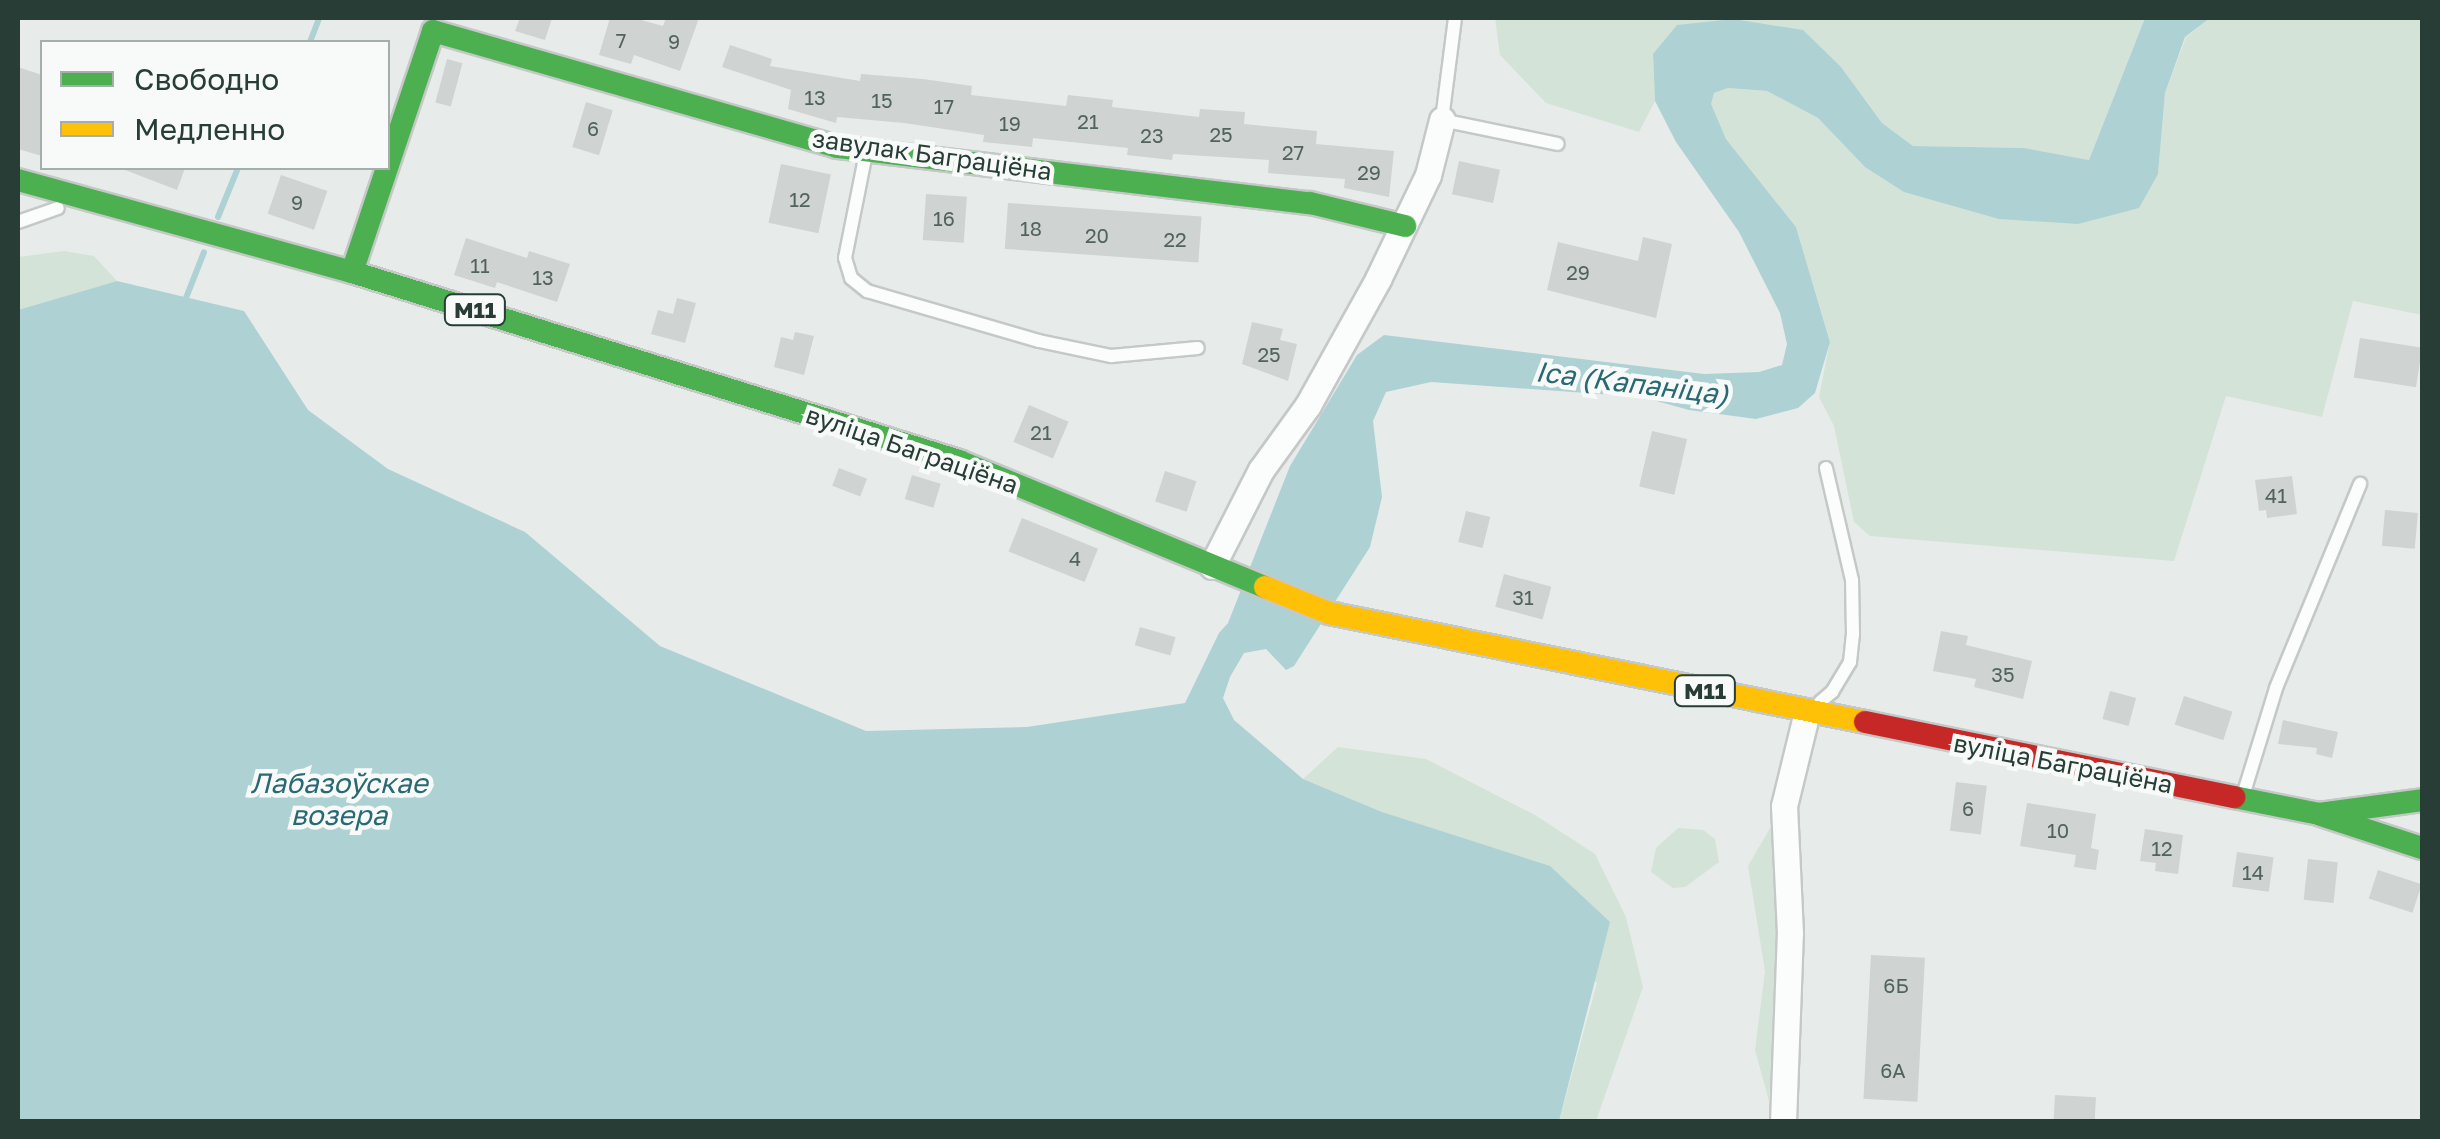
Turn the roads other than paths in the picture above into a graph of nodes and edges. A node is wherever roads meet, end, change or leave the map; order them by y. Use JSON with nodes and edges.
{"nodes":[{"id":1,"x":1455,"y":18,"type":"edge"},
{"id":2,"x":1442,"y":120,"type":"junction"},
{"id":3,"x":1558,"y":144,"type":"dead end"},
{"id":4,"x":866,"y":150,"type":"junction"},
{"id":5,"x":390,"y":159,"type":"edge"},
{"id":6,"x":386,"y":170,"type":"edge"},
{"id":7,"x":18,"y":180,"type":"edge"},
{"id":8,"x":84,"y":199,"type":"junction"},
{"id":9,"x":18,"y":222,"type":"edge"},
{"id":10,"x":1405,"y":226,"type":"junction"},
{"id":11,"x":352,"y":272,"type":"junction"},
{"id":12,"x":1198,"y":348,"type":"dead end"},
{"id":13,"x":1826,"y":468,"type":"dead end"},
{"id":14,"x":2360,"y":484,"type":"dead end"},
{"id":15,"x":1212,"y":566,"type":"junction"},
{"id":16,"x":1806,"y":712,"type":"junction"},
{"id":17,"x":2422,"y":800,"type":"edge"},
{"id":18,"x":2241,"y":801,"type":"junction"},
{"id":19,"x":2319,"y":814,"type":"junction"},
{"id":20,"x":2422,"y":848,"type":"edge"},
{"id":21,"x":1784,"y":1122,"type":"edge"}],
"edges":[{"from":1,"to":2,"type":"lane"},
{"from":2,"to":3,"type":"lane"},
{"from":2,"to":10,"type":"street"},
{"from":4,"to":5,"type":"main road","name":"завулак Баграціёна"},
{"from":4,"to":10,"type":"main road","name":"завулак Баграціёна"},
{"from":4,"to":12,"type":"lane"},
{"from":6,"to":11,"type":"main road","name":"завулак Баграціёна"},
{"from":7,"to":8,"type":"main road","name":"вуліца Баграціёна","number":"М11"},
{"from":8,"to":9,"type":"lane"},
{"from":8,"to":11,"type":"main road","name":"вуліца Баграціёна","number":"М11"},
{"from":10,"to":15,"type":"street"},
{"from":11,"to":15,"type":"main road","name":"вуліца Баграціёна","number":"М11"},
{"from":13,"to":16,"type":"lane"},
{"from":14,"to":18,"type":"lane"},
{"from":15,"to":16,"type":"main road","name":"вуліца Баграціёна","number":"М11"},
{"from":16,"to":18,"type":"main road","name":"вуліца Баграціёна","number":"М11"},
{"from":16,"to":21,"type":"street"},
{"from":17,"to":19,"type":"main road","number":"М11"},
{"from":18,"to":19,"type":"main road","name":"вуліца Баграціёна","number":"М11"},
{"from":19,"to":20,"type":"main road"}]}
